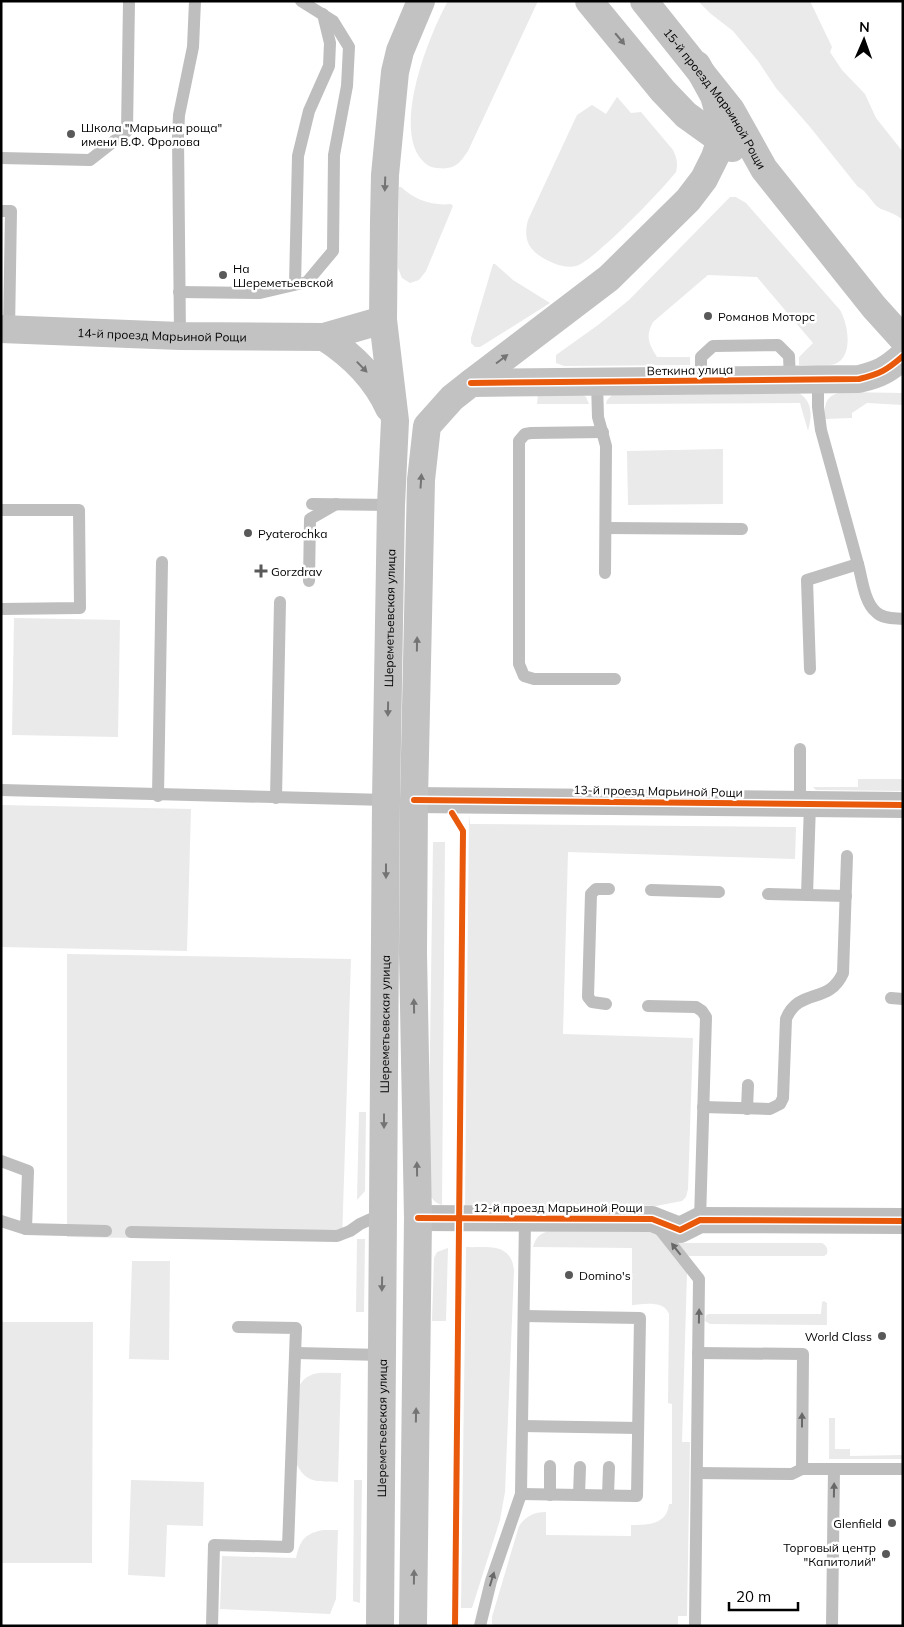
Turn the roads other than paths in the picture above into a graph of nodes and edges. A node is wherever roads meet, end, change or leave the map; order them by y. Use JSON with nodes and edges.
{"nodes":[{"id":1,"x":129,"y":1,"type":"edge"},
{"id":2,"x":194,"y":1,"type":"edge"},
{"id":3,"x":301,"y":1,"type":"edge"},
{"id":4,"x":422,"y":1,"type":"edge"},
{"id":5,"x":589,"y":1,"type":"edge"},
{"id":6,"x":644,"y":1,"type":"edge"},
{"id":7,"x":323,"y":14,"type":"junction"},
{"id":8,"x":697,"y":66,"type":"junction"},
{"id":9,"x":663,"y":91,"type":"junction"},
{"id":10,"x":720,"y":140,"type":"junction"},
{"id":11,"x":1,"y":158,"type":"edge"},
{"id":12,"x":764,"y":169,"type":"junction"},
{"id":13,"x":688,"y":200,"type":"junction"},
{"id":14,"x":1,"y":211,"type":"edge"},
{"id":15,"x":295,"y":284,"type":"junction"},
{"id":16,"x":179,"y":292,"type":"junction"},
{"id":17,"x":383,"y":320,"type":"junction"},
{"id":18,"x":5,"y":330,"type":"edge"},
{"id":19,"x":180,"y":336,"type":"junction"},
{"id":20,"x":324,"y":337,"type":"junction"},
{"id":21,"x":903,"y":338,"type":"edge"},
{"id":22,"x":903,"y":356,"type":"edge"},
{"id":23,"x":790,"y":380,"type":"junction"},
{"id":24,"x":818,"y":380,"type":"junction"},
{"id":25,"x":701,"y":381,"type":"junction"},
{"id":26,"x":471,"y":383,"type":"junction"},
{"id":27,"x":597,"y":383,"type":"junction"},
{"id":28,"x":394,"y":421,"type":"junction"},
{"id":29,"x":603,"y":432,"type":"junction"},
{"id":30,"x":312,"y":504,"type":"dead end"},
{"id":31,"x":336,"y":504,"type":"junction"},
{"id":32,"x":391,"y":505,"type":"junction"},
{"id":33,"x":1,"y":510,"type":"edge"},
{"id":34,"x":606,"y":528,"type":"junction"},
{"id":35,"x":742,"y":529,"type":"dead end"},
{"id":36,"x":162,"y":562,"type":"dead end"},
{"id":37,"x":858,"y":564,"type":"junction"},
{"id":38,"x":605,"y":573,"type":"dead end"},
{"id":39,"x":309,"y":581,"type":"dead end"},
{"id":40,"x":280,"y":602,"type":"dead end"},
{"id":41,"x":1,"y":609,"type":"edge"},
{"id":42,"x":903,"y":619,"type":"edge"},
{"id":43,"x":810,"y":669,"type":"dead end"},
{"id":44,"x":615,"y":679,"type":"dead end"},
{"id":45,"x":800,"y":749,"type":"dead end"},
{"id":46,"x":1,"y":790,"type":"edge"},
{"id":47,"x":158,"y":796,"type":"junction"},
{"id":48,"x":276,"y":798,"type":"junction"},
{"id":49,"x":386,"y":800,"type":"junction"},
{"id":50,"x":414,"y":800,"type":"junction"},
{"id":51,"x":805,"y":804,"type":"junction"},
{"id":52,"x":903,"y":805,"type":"edge"},
{"id":53,"x":847,"y":856,"type":"dead end"},
{"id":54,"x":609,"y":889,"type":"dead end"},
{"id":55,"x":651,"y":890,"type":"dead end"},
{"id":56,"x":719,"y":892,"type":"dead end"},
{"id":57,"x":768,"y":894,"type":"dead end"},
{"id":58,"x":807,"y":895,"type":"junction"},
{"id":59,"x":846,"y":896,"type":"junction"},
{"id":60,"x":606,"y":1004,"type":"dead end"},
{"id":61,"x":648,"y":1006,"type":"dead end"},
{"id":62,"x":748,"y":1085,"type":"dead end"},
{"id":63,"x":704,"y":1107,"type":"junction"},
{"id":64,"x":747,"y":1108,"type":"junction"},
{"id":65,"x":1,"y":1161,"type":"edge"},
{"id":66,"x":383,"y":1218,"type":"junction"},
{"id":67,"x":418,"y":1218,"type":"junction"},
{"id":68,"x":525,"y":1218,"type":"junction"},
{"id":69,"x":652,"y":1219,"type":"junction"},
{"id":70,"x":700,"y":1220,"type":"junction"},
{"id":71,"x":903,"y":1221,"type":"edge"},
{"id":72,"x":1,"y":1222,"type":"edge"},
{"id":73,"x":26,"y":1229,"type":"junction"},
{"id":74,"x":106,"y":1232,"type":"dead end"},
{"id":75,"x":131,"y":1232,"type":"dead end"},
{"id":76,"x":524,"y":1316,"type":"junction"},
{"id":77,"x":238,"y":1327,"type":"dead end"},
{"id":78,"x":296,"y":1352,"type":"junction"},
{"id":79,"x":698,"y":1353,"type":"junction"},
{"id":80,"x":382,"y":1355,"type":"junction"},
{"id":81,"x":522,"y":1426,"type":"junction"},
{"id":82,"x":609,"y":1427,"type":"junction"},
{"id":83,"x":638,"y":1428,"type":"junction"},
{"id":84,"x":609,"y":1441,"type":"dead end"},
{"id":85,"x":550,"y":1466,"type":"dead end"},
{"id":86,"x":580,"y":1467,"type":"dead end"},
{"id":87,"x":609,"y":1467,"type":"dead end"},
{"id":88,"x":802,"y":1469,"type":"junction"},
{"id":89,"x":834,"y":1469,"type":"junction"},
{"id":90,"x":903,"y":1470,"type":"edge"},
{"id":91,"x":697,"y":1474,"type":"junction"},
{"id":92,"x":520,"y":1494,"type":"junction"},
{"id":93,"x":550,"y":1494,"type":"junction"},
{"id":94,"x":579,"y":1495,"type":"junction"},
{"id":95,"x":608,"y":1496,"type":"junction"},
{"id":96,"x":212,"y":1626,"type":"edge"},
{"id":97,"x":380,"y":1626,"type":"edge"},
{"id":98,"x":413,"y":1626,"type":"edge"},
{"id":99,"x":480,"y":1626,"type":"edge"},
{"id":100,"x":695,"y":1626,"type":"edge"},
{"id":101,"x":832,"y":1626,"type":"edge"}],
"edges":[{"from":1,"to":11,"type":"lane"},
{"from":2,"to":16,"type":"lane"},
{"from":3,"to":7,"type":"lane"},
{"from":4,"to":17,"type":"main road","name":"Шереметьевская улица","one_way":true},
{"from":5,"to":9,"type":"main road","name":"15-й проезд Марьиной Рощи","one_way":true},
{"from":6,"to":8,"type":"main road","name":"15-й проезд Марьиной Рощи"},
{"from":7,"to":15,"type":"lane"},
{"from":7,"to":15,"type":"lane"},
{"from":8,"to":10,"type":"main road"},
{"from":8,"to":12,"type":"main road","name":"15-й проезд Марьиной Рощи"},
{"from":9,"to":10,"type":"main road","name":"15-й проезд Марьиной Рощи"},
{"from":9,"to":13,"type":"main road"},
{"from":10,"to":12,"type":"main road","name":"15-й проезд Марьиной Рощи"},
{"from":10,"to":13,"type":"main road"},
{"from":12,"to":21,"type":"main road"},
{"from":26,"to":13,"type":"main road","one_way":true},
{"from":14,"to":18,"type":"lane"},
{"from":15,"to":16,"type":"lane"},
{"from":16,"to":19,"type":"lane"},
{"from":17,"to":20,"type":"main road","name":"14-й проезд Марьиной Рощи"},
{"from":17,"to":28,"type":"main road","name":"Шереметьевская улица"},
{"from":18,"to":19,"type":"main road","name":"14-й проезд Марьиной Рощи"},
{"from":19,"to":20,"type":"main road","name":"14-й проезд Марьиной Рощи"},
{"from":20,"to":28,"type":"main road","one_way":true},
{"from":22,"to":24,"type":"main road","name":"Веткина улица"},
{"from":23,"to":24,"type":"main road","name":"Веткина улица"},
{"from":23,"to":25,"type":"main road","name":"Веткина улица"},
{"from":23,"to":25,"type":"lane"},
{"from":24,"to":37,"type":"lane"},
{"from":25,"to":27,"type":"main road","name":"Веткина улица"},
{"from":26,"to":27,"type":"main road","name":"Веткина улица"},
{"from":50,"to":26,"type":"main road","one_way":true},
{"from":27,"to":29,"type":"lane"},
{"from":28,"to":32,"type":"main road","name":"Шереметьевская улица"},
{"from":29,"to":34,"type":"lane"},
{"from":29,"to":44,"type":"lane"},
{"from":30,"to":31,"type":"lane"},
{"from":31,"to":32,"type":"lane"},
{"from":31,"to":39,"type":"lane"},
{"from":32,"to":49,"type":"main road","name":"Шереметьевская улица","one_way":true},
{"from":33,"to":41,"type":"lane"},
{"from":34,"to":35,"type":"lane"},
{"from":34,"to":38,"type":"lane"},
{"from":36,"to":47,"type":"lane"},
{"from":37,"to":42,"type":"lane"},
{"from":37,"to":43,"type":"lane"},
{"from":40,"to":48,"type":"lane"},
{"from":45,"to":51,"type":"lane"},
{"from":46,"to":47,"type":"lane"},
{"from":47,"to":48,"type":"lane"},
{"from":48,"to":49,"type":"lane"},
{"from":49,"to":66,"type":"main road","name":"Шереметьевская улица","one_way":true},
{"from":50,"to":51,"type":"street","name":"13-й проезд Марьиной Рощи"},
{"from":67,"to":50,"type":"main road","one_way":true},
{"from":51,"to":52,"type":"street","name":"13-й проезд Марьиной Рощи"},
{"from":51,"to":58,"type":"lane"},
{"from":53,"to":59,"type":"lane"},
{"from":54,"to":60,"type":"lane"},
{"from":55,"to":56,"type":"lane"},
{"from":57,"to":58,"type":"lane"},
{"from":58,"to":59,"type":"lane"},
{"from":59,"to":64,"type":"lane"},
{"from":61,"to":63,"type":"lane"},
{"from":62,"to":64,"type":"lane"},
{"from":63,"to":64,"type":"lane"},
{"from":63,"to":70,"type":"lane"},
{"from":65,"to":73,"type":"lane"},
{"from":66,"to":75,"type":"lane"},
{"from":66,"to":80,"type":"main road","name":"Шереметьевская улица","one_way":true},
{"from":67,"to":68,"type":"street","name":"12-й проезд Марьиной Рощи"},
{"from":98,"to":67,"type":"main road","one_way":true},
{"from":68,"to":69,"type":"street","name":"12-й проезд Марьиной Рощи"},
{"from":68,"to":76,"type":"lane"},
{"from":69,"to":70,"type":"street","name":"12-й проезд Марьиной Рощи"},
{"from":79,"to":69,"type":"lane","one_way":true},
{"from":70,"to":71,"type":"street","name":"12-й проезд Марьиной Рощи"},
{"from":72,"to":73,"type":"lane"},
{"from":73,"to":74,"type":"lane"},
{"from":76,"to":81,"type":"lane"},
{"from":76,"to":83,"type":"lane"},
{"from":77,"to":78,"type":"lane"},
{"from":78,"to":80,"type":"lane"},
{"from":78,"to":96,"type":"lane"},
{"from":88,"to":79,"type":"lane","one_way":true},
{"from":79,"to":91,"type":"lane"},
{"from":80,"to":97,"type":"main road","name":"Шереметьевская улица"},
{"from":81,"to":82,"type":"lane"},
{"from":81,"to":92,"type":"lane"},
{"from":82,"to":83,"type":"lane"},
{"from":82,"to":84,"type":"lane"},
{"from":83,"to":95,"type":"lane"},
{"from":85,"to":93,"type":"lane"},
{"from":86,"to":94,"type":"lane"},
{"from":87,"to":95,"type":"lane"},
{"from":88,"to":89,"type":"lane"},
{"from":88,"to":91,"type":"lane"},
{"from":89,"to":90,"type":"lane"},
{"from":101,"to":89,"type":"lane","one_way":true},
{"from":91,"to":100,"type":"lane"},
{"from":92,"to":93,"type":"lane"},
{"from":99,"to":92,"type":"lane","one_way":true},
{"from":93,"to":94,"type":"lane"},
{"from":94,"to":95,"type":"lane"}]}
